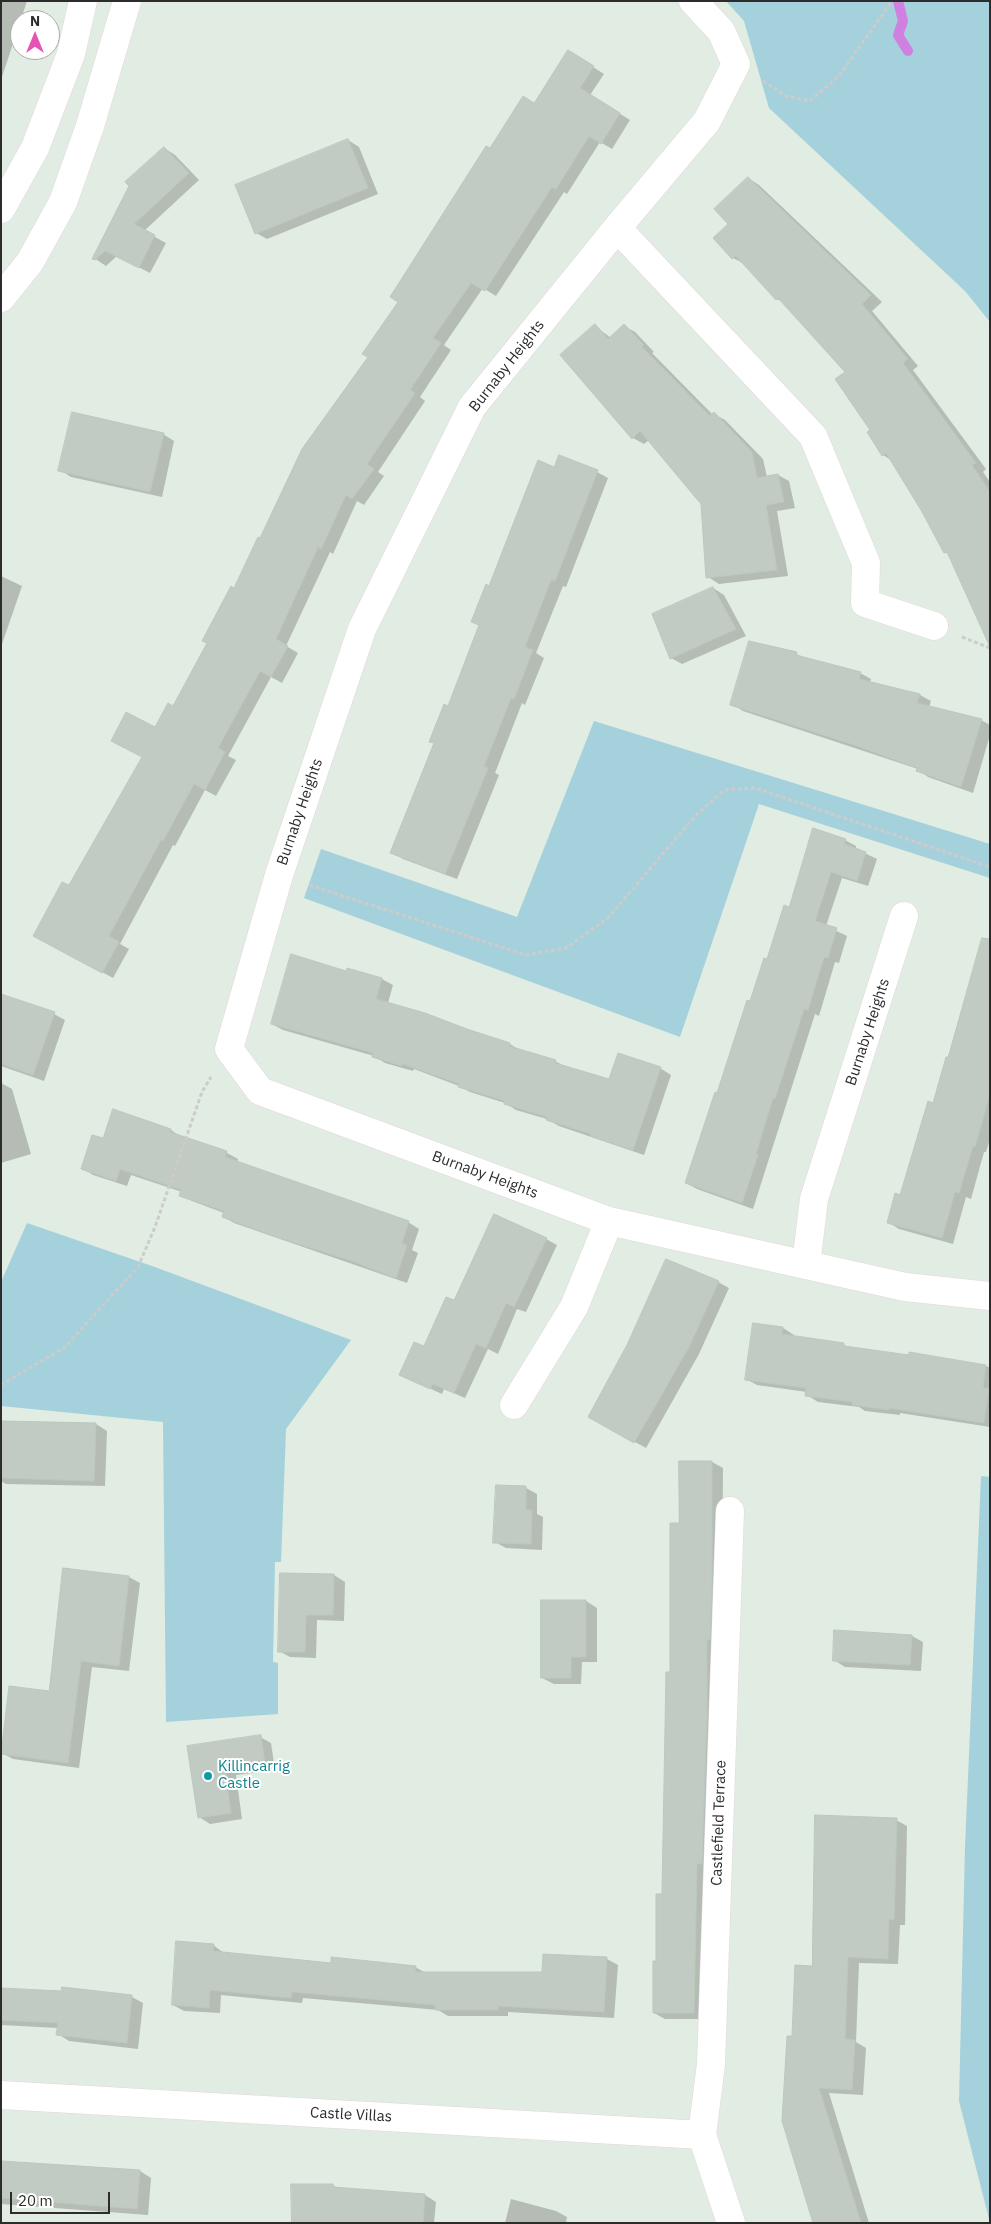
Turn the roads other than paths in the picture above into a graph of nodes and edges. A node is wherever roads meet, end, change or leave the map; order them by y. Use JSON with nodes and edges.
{"nodes":[{"id":1,"x":83,"y":1,"type":"edge"},
{"id":2,"x":127,"y":1,"type":"edge"},
{"id":3,"x":693,"y":1,"type":"edge"},
{"id":4,"x":1,"y":209,"type":"edge"},
{"id":5,"x":617,"y":228,"type":"junction"},
{"id":6,"x":1,"y":298,"type":"edge"},
{"id":7,"x":934,"y":626,"type":"dead end"},
{"id":8,"x":904,"y":916,"type":"dead end"},
{"id":9,"x":609,"y":1221,"type":"junction"},
{"id":10,"x":806,"y":1265,"type":"junction"},
{"id":11,"x":990,"y":1296,"type":"edge"},
{"id":12,"x":514,"y":1405,"type":"dead end"},
{"id":13,"x":730,"y":1511,"type":"dead end"},
{"id":14,"x":1,"y":2095,"type":"edge"},
{"id":15,"x":702,"y":2135,"type":"junction"},
{"id":16,"x":731,"y":2223,"type":"edge"}],
"edges":[{"from":1,"to":4,"type":"street"},
{"from":2,"to":6,"type":"street"},
{"from":3,"to":5,"type":"street","name":"Burnaby Heights"},
{"from":5,"to":7,"type":"street"},
{"from":5,"to":9,"type":"street","name":"Burnaby Heights"},
{"from":8,"to":10,"type":"street","name":"Burnaby Heights"},
{"from":9,"to":10,"type":"street","name":"Burnaby Heights"},
{"from":9,"to":12,"type":"street"},
{"from":10,"to":11,"type":"street","name":"Burnaby Heights"},
{"from":13,"to":15,"type":"street","name":"Castlefield Terrace"},
{"from":14,"to":15,"type":"street","name":"Castle Villas"},
{"from":15,"to":16,"type":"street"}]}
